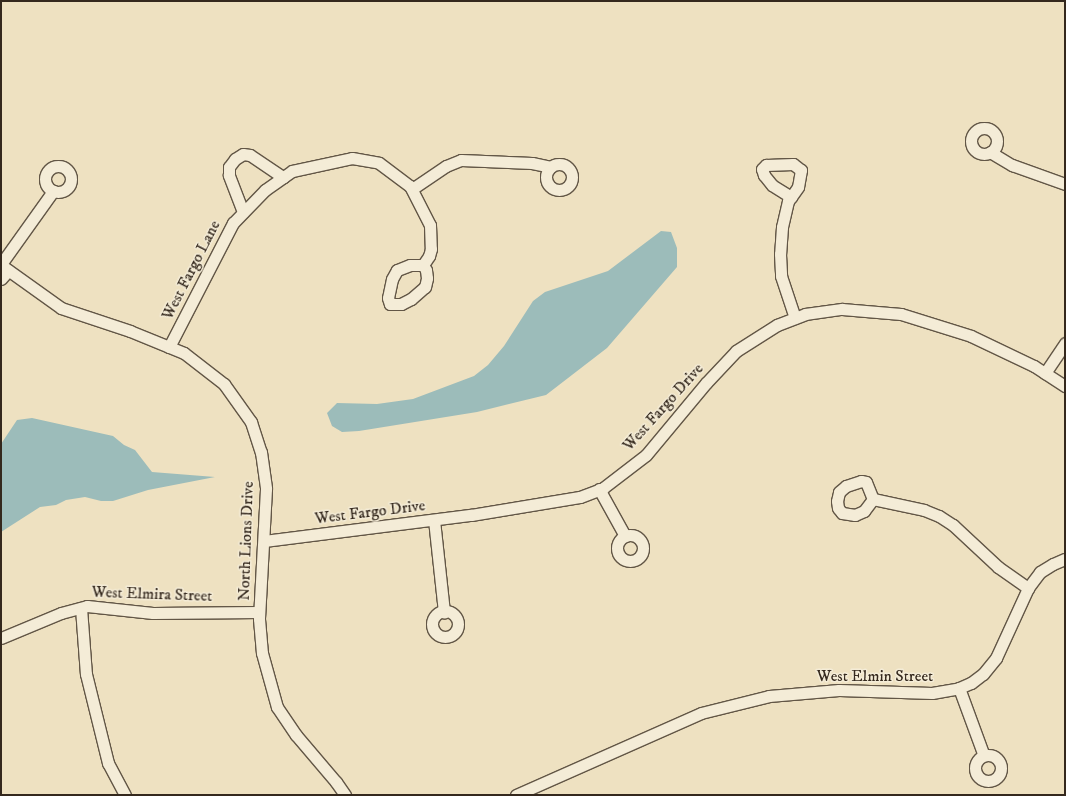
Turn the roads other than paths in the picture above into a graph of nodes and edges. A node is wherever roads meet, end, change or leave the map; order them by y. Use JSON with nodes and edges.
{"nodes":[{"id":1,"x":990,"y":152,"type":"dead end"},
{"id":2,"x":551,"y":167,"type":"dead end"},
{"id":3,"x":283,"y":177,"type":"junction"},
{"id":4,"x":1065,"y":184,"type":"edge"},
{"id":5,"x":412,"y":190,"type":"junction"},
{"id":6,"x":53,"y":191,"type":"dead end"},
{"id":7,"x":791,"y":197,"type":"dead end"},
{"id":8,"x":243,"y":212,"type":"junction"},
{"id":9,"x":422,"y":265,"type":"dead end"},
{"id":10,"x":3,"y":270,"type":"edge"},
{"id":11,"x":795,"y":318,"type":"junction"},
{"id":12,"x":1065,"y":343,"type":"edge"},
{"id":13,"x":169,"y":347,"type":"junction"},
{"id":14,"x":1044,"y":373,"type":"junction"},
{"id":15,"x":1065,"y":386,"type":"edge"},
{"id":16,"x":599,"y":489,"type":"junction"},
{"id":17,"x":873,"y":499,"type":"dead end"},
{"id":18,"x":434,"y":520,"type":"junction"},
{"id":19,"x":625,"y":536,"type":"dead end"},
{"id":20,"x":264,"y":541,"type":"junction"},
{"id":21,"x":1065,"y":559,"type":"edge"},
{"id":22,"x":1028,"y":588,"type":"junction"},
{"id":23,"x":81,"y":608,"type":"junction"},
{"id":24,"x":259,"y":612,"type":"junction"},
{"id":25,"x":444,"y":612,"type":"dead end"},
{"id":26,"x":1,"y":638,"type":"edge"},
{"id":27,"x":959,"y":688,"type":"junction"},
{"id":28,"x":984,"y":756,"type":"dead end"},
{"id":29,"x":125,"y":795,"type":"edge"},
{"id":30,"x":345,"y":795,"type":"edge"},
{"id":31,"x":516,"y":795,"type":"edge"}],
"edges":[{"from":1,"to":4,"type":"street"},
{"from":2,"to":5,"type":"street"},
{"from":3,"to":5,"type":"street","name":"West Fargo Lane"},
{"from":3,"to":8,"type":"street","name":"West Fargo Lane"},
{"from":3,"to":8,"type":"street"},
{"from":5,"to":9,"type":"street","name":"West Fargo Lane"},
{"from":6,"to":10,"type":"street"},
{"from":7,"to":11,"type":"street"},
{"from":8,"to":13,"type":"street","name":"West Fargo Lane"},
{"from":10,"to":13,"type":"street","name":"North Lions Drive"},
{"from":11,"to":14,"type":"street","name":"West Fargo Drive"},
{"from":11,"to":16,"type":"street","name":"West Fargo Drive"},
{"from":12,"to":14,"type":"street"},
{"from":13,"to":20,"type":"street","name":"North Lions Drive"},
{"from":14,"to":15,"type":"street","name":"West Fargo Drive"},
{"from":16,"to":18,"type":"street","name":"West Fargo Drive"},
{"from":16,"to":19,"type":"street"},
{"from":17,"to":22,"type":"street"},
{"from":18,"to":20,"type":"street","name":"West Fargo Drive"},
{"from":18,"to":25,"type":"street"},
{"from":20,"to":24,"type":"street","name":"North Lions Drive"},
{"from":21,"to":22,"type":"street","name":"West Elmin Street"},
{"from":22,"to":27,"type":"street","name":"West Elmin Street"},
{"from":23,"to":24,"type":"street","name":"West Elmira Street"},
{"from":23,"to":26,"type":"street","name":"West Elmira Street"},
{"from":23,"to":29,"type":"street"},
{"from":24,"to":30,"type":"street","name":"North Lions Drive"},
{"from":27,"to":28,"type":"street"},
{"from":27,"to":31,"type":"street","name":"West Elmin Street"}]}
